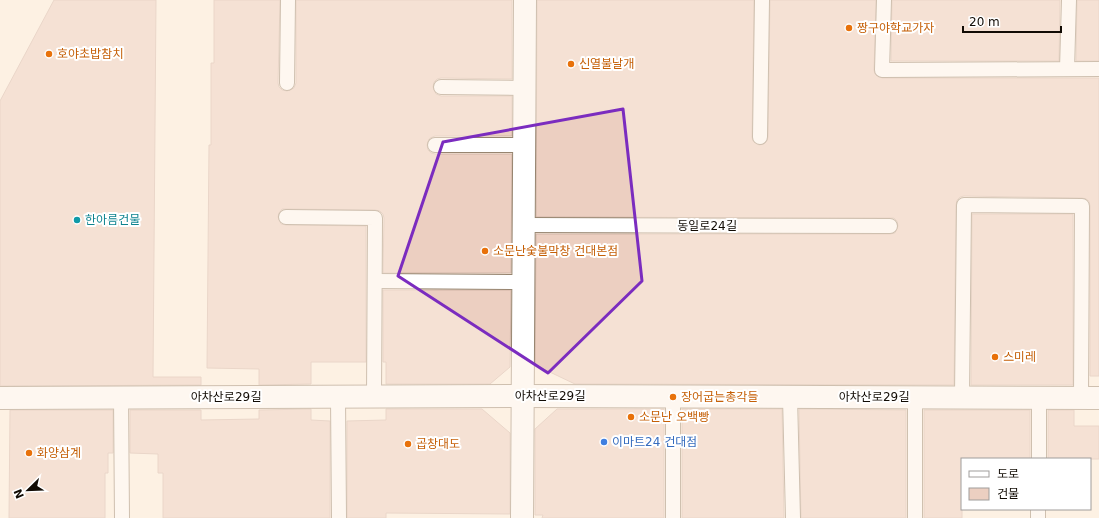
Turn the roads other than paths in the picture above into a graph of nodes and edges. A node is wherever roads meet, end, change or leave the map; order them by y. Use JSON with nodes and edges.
{"nodes":[{"id":1,"x":288,"y":0,"type":"edge"},
{"id":2,"x":525,"y":0,"type":"edge"},
{"id":3,"x":762,"y":0,"type":"edge"},
{"id":4,"x":884,"y":0,"type":"edge"},
{"id":5,"x":1069,"y":0,"type":"edge"},
{"id":6,"x":1067,"y":69,"type":"junction"},
{"id":7,"x":1099,"y":69,"type":"edge"},
{"id":8,"x":288,"y":83,"type":"dead end"},
{"id":9,"x":441,"y":87,"type":"dead end"},
{"id":10,"x":524,"y":88,"type":"junction"},
{"id":11,"x":760,"y":137,"type":"dead end"},
{"id":12,"x":435,"y":145,"type":"dead end"},
{"id":13,"x":524,"y":145,"type":"junction"},
{"id":14,"x":286,"y":217,"type":"dead end"},
{"id":15,"x":523,"y":225,"type":"junction"},
{"id":16,"x":890,"y":226,"type":"dead end"},
{"id":17,"x":375,"y":281,"type":"junction"},
{"id":18,"x":523,"y":282,"type":"junction"},
{"id":19,"x":522,"y":396,"type":"junction"},
{"id":20,"x":121,"y":397,"type":"junction"},
{"id":21,"x":338,"y":397,"type":"junction"},
{"id":22,"x":374,"y":397,"type":"junction"},
{"id":23,"x":674,"y":397,"type":"junction"},
{"id":24,"x":790,"y":397,"type":"junction"},
{"id":25,"x":915,"y":397,"type":"junction"},
{"id":26,"x":962,"y":397,"type":"junction"},
{"id":27,"x":0,"y":398,"type":"edge"},
{"id":28,"x":1039,"y":398,"type":"junction"},
{"id":29,"x":1090,"y":398,"type":"edge"},
{"id":30,"x":1039,"y":458,"type":"edge"},
{"id":31,"x":122,"y":518,"type":"edge"},
{"id":32,"x":339,"y":518,"type":"edge"},
{"id":33,"x":522,"y":518,"type":"edge"},
{"id":34,"x":673,"y":518,"type":"edge"},
{"id":35,"x":792,"y":518,"type":"edge"},
{"id":36,"x":915,"y":518,"type":"edge"}],
"edges":[{"from":1,"to":8,"type":"lane"},
{"from":2,"to":10,"type":"street"},
{"from":3,"to":11,"type":"lane"},
{"from":4,"to":6,"type":"lane"},
{"from":5,"to":6,"type":"lane"},
{"from":6,"to":7,"type":"lane"},
{"from":9,"to":10,"type":"lane"},
{"from":10,"to":13,"type":"street"},
{"from":12,"to":13,"type":"lane"},
{"from":13,"to":15,"type":"street"},
{"from":14,"to":17,"type":"lane"},
{"from":15,"to":16,"type":"lane","name":"동일로24길"},
{"from":15,"to":18,"type":"street"},
{"from":17,"to":18,"type":"lane"},
{"from":17,"to":22,"type":"lane"},
{"from":18,"to":19,"type":"street"},
{"from":19,"to":22,"type":"street","name":"아차산로29길"},
{"from":19,"to":23,"type":"street","name":"아차산로29길"},
{"from":19,"to":33,"type":"street"},
{"from":20,"to":21,"type":"street","name":"아차산로29길"},
{"from":20,"to":27,"type":"street","name":"아차산로29길"},
{"from":20,"to":31,"type":"lane"},
{"from":21,"to":22,"type":"street","name":"아차산로29길"},
{"from":21,"to":32,"type":"lane"},
{"from":23,"to":24,"type":"street","name":"아차산로29길"},
{"from":23,"to":34,"type":"lane"},
{"from":24,"to":25,"type":"street","name":"아차산로29길"},
{"from":24,"to":35,"type":"lane"},
{"from":25,"to":26,"type":"street","name":"아차산로29길"},
{"from":25,"to":36,"type":"lane"},
{"from":26,"to":28,"type":"street","name":"아차산로29길"},
{"from":26,"to":29,"type":"lane"},
{"from":28,"to":29,"type":"street","name":"아차산로29길"},
{"from":28,"to":30,"type":"lane"}]}
